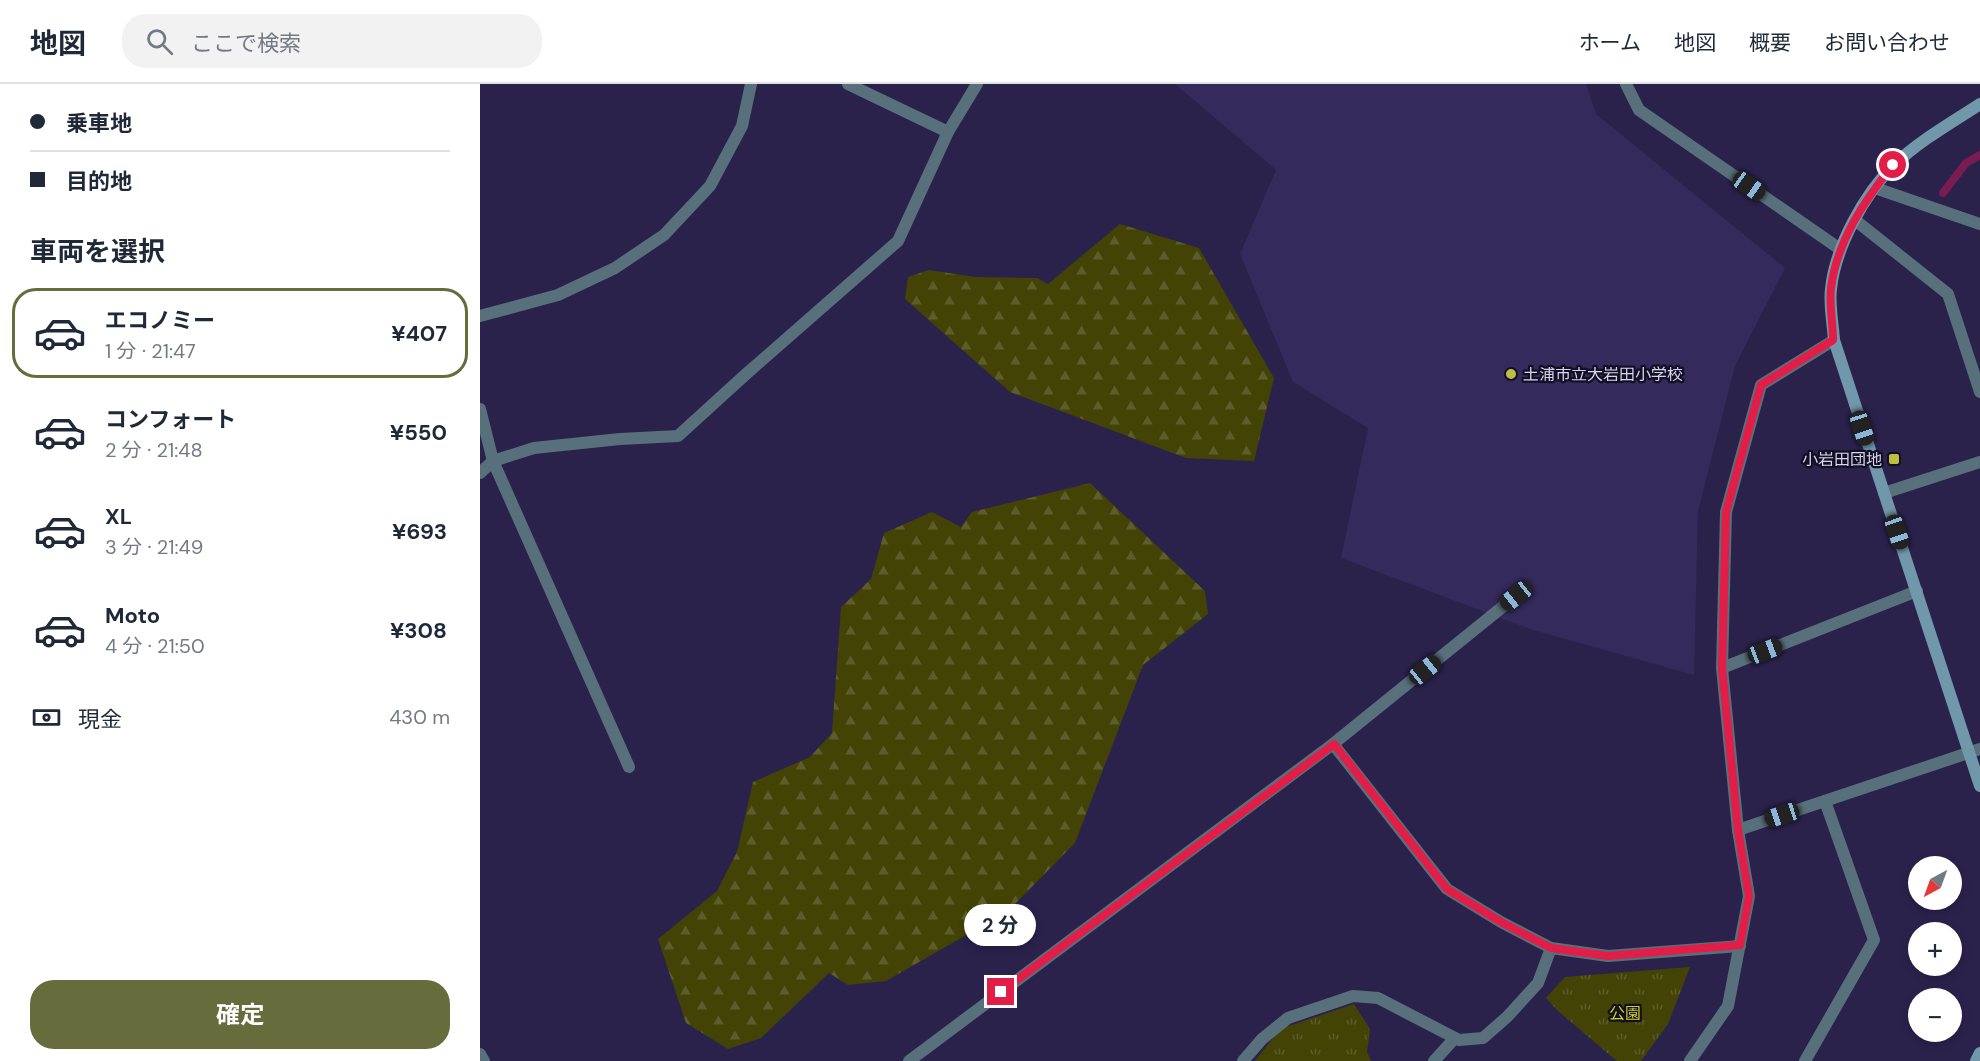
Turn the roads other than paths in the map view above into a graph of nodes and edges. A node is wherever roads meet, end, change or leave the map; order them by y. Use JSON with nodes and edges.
{"nodes":[{"id":1,"x":751,"y":84,"type":"edge"},
{"id":2,"x":848,"y":84,"type":"edge"},
{"id":3,"x":977,"y":84,"type":"edge"},
{"id":4,"x":1626,"y":84,"type":"edge"},
{"id":5,"x":1980,"y":104,"type":"edge"},
{"id":6,"x":948,"y":132,"type":"junction"},
{"id":7,"x":1875,"y":188,"type":"junction"},
{"id":8,"x":1855,"y":219,"type":"junction"},
{"id":9,"x":1980,"y":224,"type":"edge"},
{"id":10,"x":1840,"y":249,"type":"junction"},
{"id":11,"x":480,"y":316,"type":"edge"},
{"id":12,"x":1833,"y":340,"type":"junction"},
{"id":13,"x":1980,"y":392,"type":"edge"},
{"id":14,"x":480,"y":410,"type":"edge"},
{"id":15,"x":493,"y":461,"type":"junction"},
{"id":16,"x":1980,"y":462,"type":"edge"},
{"id":17,"x":480,"y":473,"type":"edge"},
{"id":18,"x":1884,"y":494,"type":"junction"},
{"id":19,"x":1917,"y":591,"type":"junction"},
{"id":20,"x":1516,"y":596,"type":"dead end"},
{"id":21,"x":1722,"y":668,"type":"junction"},
{"id":22,"x":1334,"y":744,"type":"junction"},
{"id":23,"x":1974,"y":751,"type":"edge"},
{"id":24,"x":629,"y":767,"type":"dead end"},
{"id":25,"x":1980,"y":786,"type":"edge"},
{"id":26,"x":1825,"y":801,"type":"junction"},
{"id":27,"x":1738,"y":830,"type":"junction"},
{"id":28,"x":1740,"y":945,"type":"junction"},
{"id":29,"x":1551,"y":948,"type":"junction"},
{"id":30,"x":1455,"y":1038,"type":"junction"},
{"id":31,"x":1980,"y":1053,"type":"edge"},
{"id":32,"x":480,"y":1054,"type":"edge"},
{"id":33,"x":484,"y":1061,"type":"edge"},
{"id":34,"x":909,"y":1061,"type":"edge"},
{"id":35,"x":1243,"y":1061,"type":"edge"},
{"id":36,"x":1434,"y":1061,"type":"edge"},
{"id":37,"x":1690,"y":1061,"type":"edge"},
{"id":38,"x":1805,"y":1061,"type":"edge"},
{"id":39,"x":1976,"y":1061,"type":"edge"}],
"edges":[{"from":1,"to":11,"type":"street"},
{"from":2,"to":6,"type":"street"},
{"from":3,"to":6,"type":"street"},
{"from":4,"to":10,"type":"street"},
{"from":5,"to":7,"type":"street"},
{"from":6,"to":15,"type":"street"},
{"from":7,"to":8,"type":"street"},
{"from":7,"to":9,"type":"street"},
{"from":8,"to":10,"type":"street"},
{"from":8,"to":13,"type":"street"},
{"from":10,"to":12,"type":"street"},
{"from":12,"to":18,"type":"street"},
{"from":12,"to":21,"type":"street"},
{"from":14,"to":15,"type":"street"},
{"from":15,"to":17,"type":"street"},
{"from":15,"to":24,"type":"street"},
{"from":16,"to":18,"type":"street"},
{"from":18,"to":19,"type":"street"},
{"from":19,"to":21,"type":"street"},
{"from":19,"to":23,"type":"street"},
{"from":20,"to":22,"type":"street"},
{"from":21,"to":27,"type":"street"},
{"from":22,"to":29,"type":"street"},
{"from":22,"to":34,"type":"street"},
{"from":23,"to":25,"type":"street"},
{"from":23,"to":26,"type":"street"},
{"from":26,"to":27,"type":"street"},
{"from":26,"to":38,"type":"street"},
{"from":27,"to":28,"type":"street"},
{"from":28,"to":29,"type":"street"},
{"from":28,"to":37,"type":"street"},
{"from":29,"to":30,"type":"street"},
{"from":30,"to":35,"type":"street"},
{"from":30,"to":36,"type":"street"},
{"from":31,"to":39,"type":"street"},
{"from":32,"to":33,"type":"street"}]}
